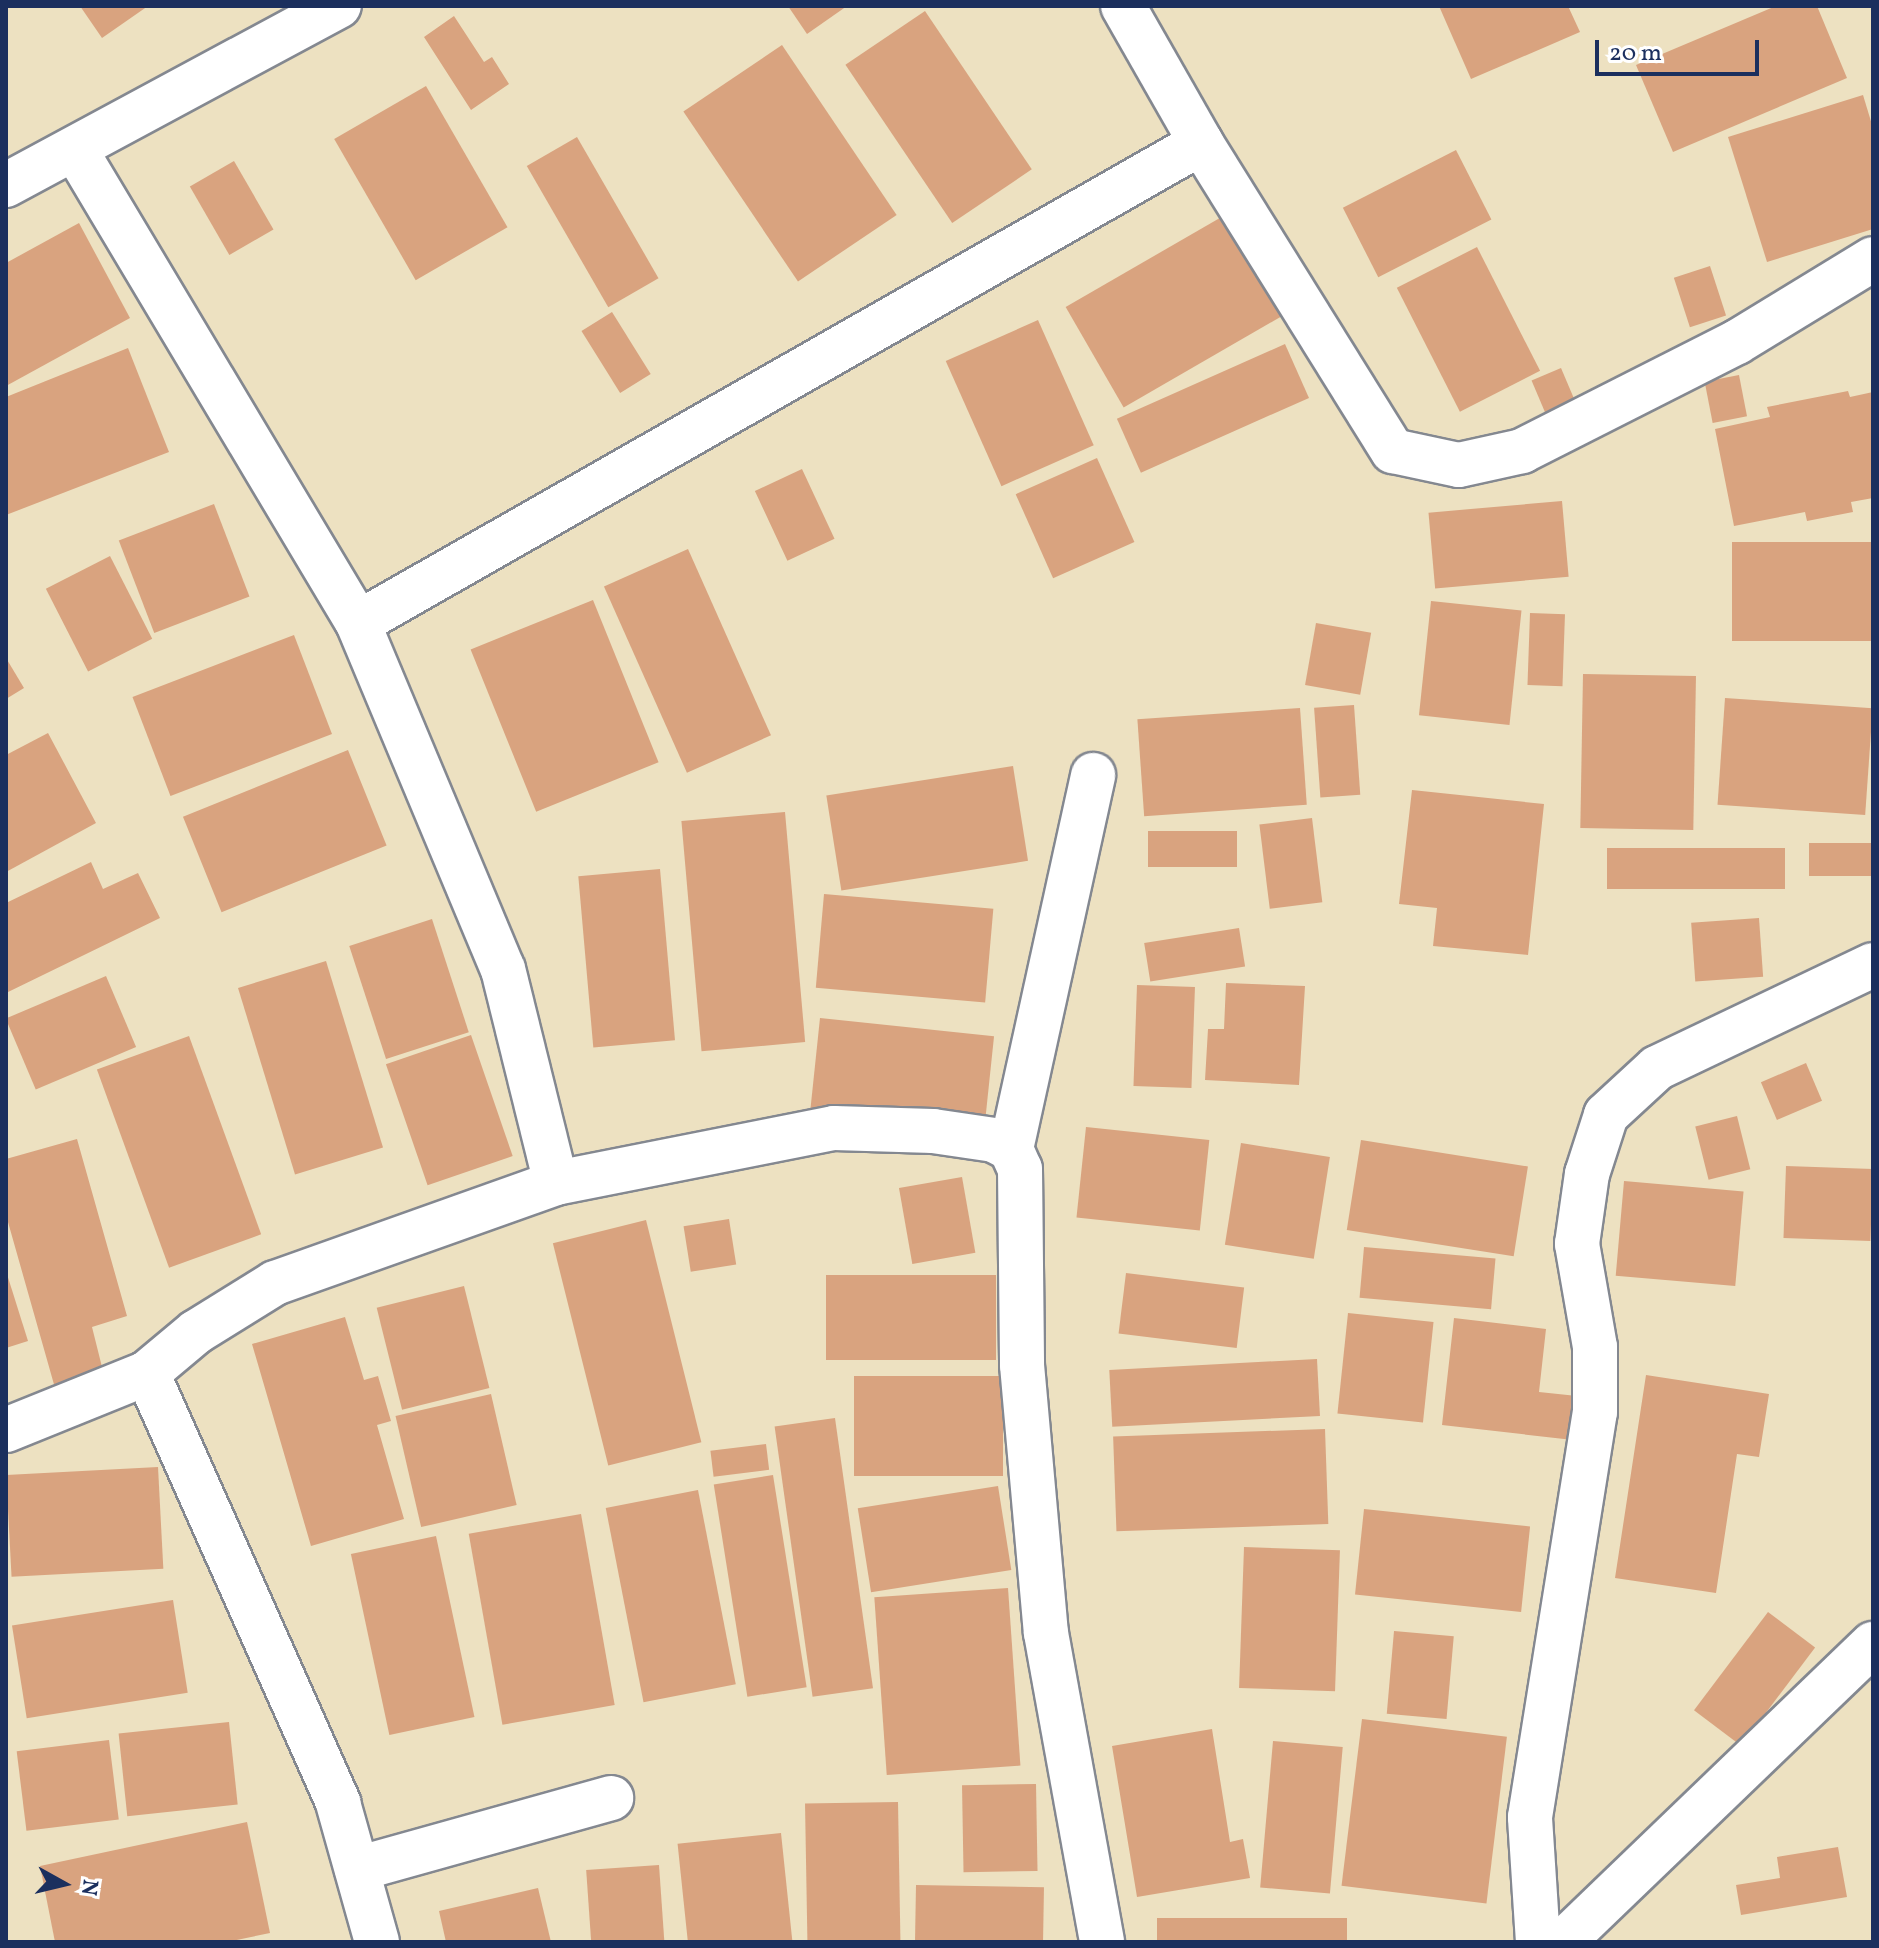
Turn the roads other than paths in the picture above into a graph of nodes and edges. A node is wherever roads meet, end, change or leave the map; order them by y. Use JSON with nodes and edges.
{"nodes":[{"id":1,"x":339,"y":6,"type":"edge"},
{"id":2,"x":1123,"y":6,"type":"edge"},
{"id":3,"x":1201,"y":143,"type":"junction"},
{"id":4,"x":76,"y":151,"type":"junction"},
{"id":5,"x":6,"y":185,"type":"edge"},
{"id":6,"x":1873,"y":259,"type":"edge"},
{"id":7,"x":358,"y":623,"type":"junction"},
{"id":8,"x":1093,"y":775,"type":"dead end"},
{"id":9,"x":1873,"y":965,"type":"edge"},
{"id":10,"x":1011,"y":1149,"type":"junction"},
{"id":11,"x":556,"y":1183,"type":"junction"},
{"id":12,"x":147,"y":1373,"type":"junction"},
{"id":13,"x":6,"y":1430,"type":"edge"},
{"id":14,"x":1873,"y":1644,"type":"edge"},
{"id":15,"x":611,"y":1798,"type":"dead end"},
{"id":16,"x":357,"y":1869,"type":"junction"},
{"id":17,"x":377,"y":1942,"type":"edge"},
{"id":18,"x":1102,"y":1942,"type":"edge"},
{"id":19,"x":1538,"y":1942,"type":"edge"},
{"id":20,"x":1563,"y":1942,"type":"edge"}],
"edges":[{"from":1,"to":4,"type":"street"},
{"from":2,"to":3,"type":"street"},
{"from":3,"to":6,"type":"street"},
{"from":3,"to":7,"type":"street"},
{"from":4,"to":5,"type":"street"},
{"from":4,"to":7,"type":"street"},
{"from":7,"to":11,"type":"street"},
{"from":8,"to":10,"type":"street"},
{"from":9,"to":19,"type":"street"},
{"from":10,"to":11,"type":"street"},
{"from":10,"to":18,"type":"street"},
{"from":11,"to":12,"type":"street"},
{"from":12,"to":13,"type":"street"},
{"from":12,"to":16,"type":"street"},
{"from":14,"to":20,"type":"street"},
{"from":15,"to":16,"type":"street"},
{"from":16,"to":17,"type":"street"}]}
